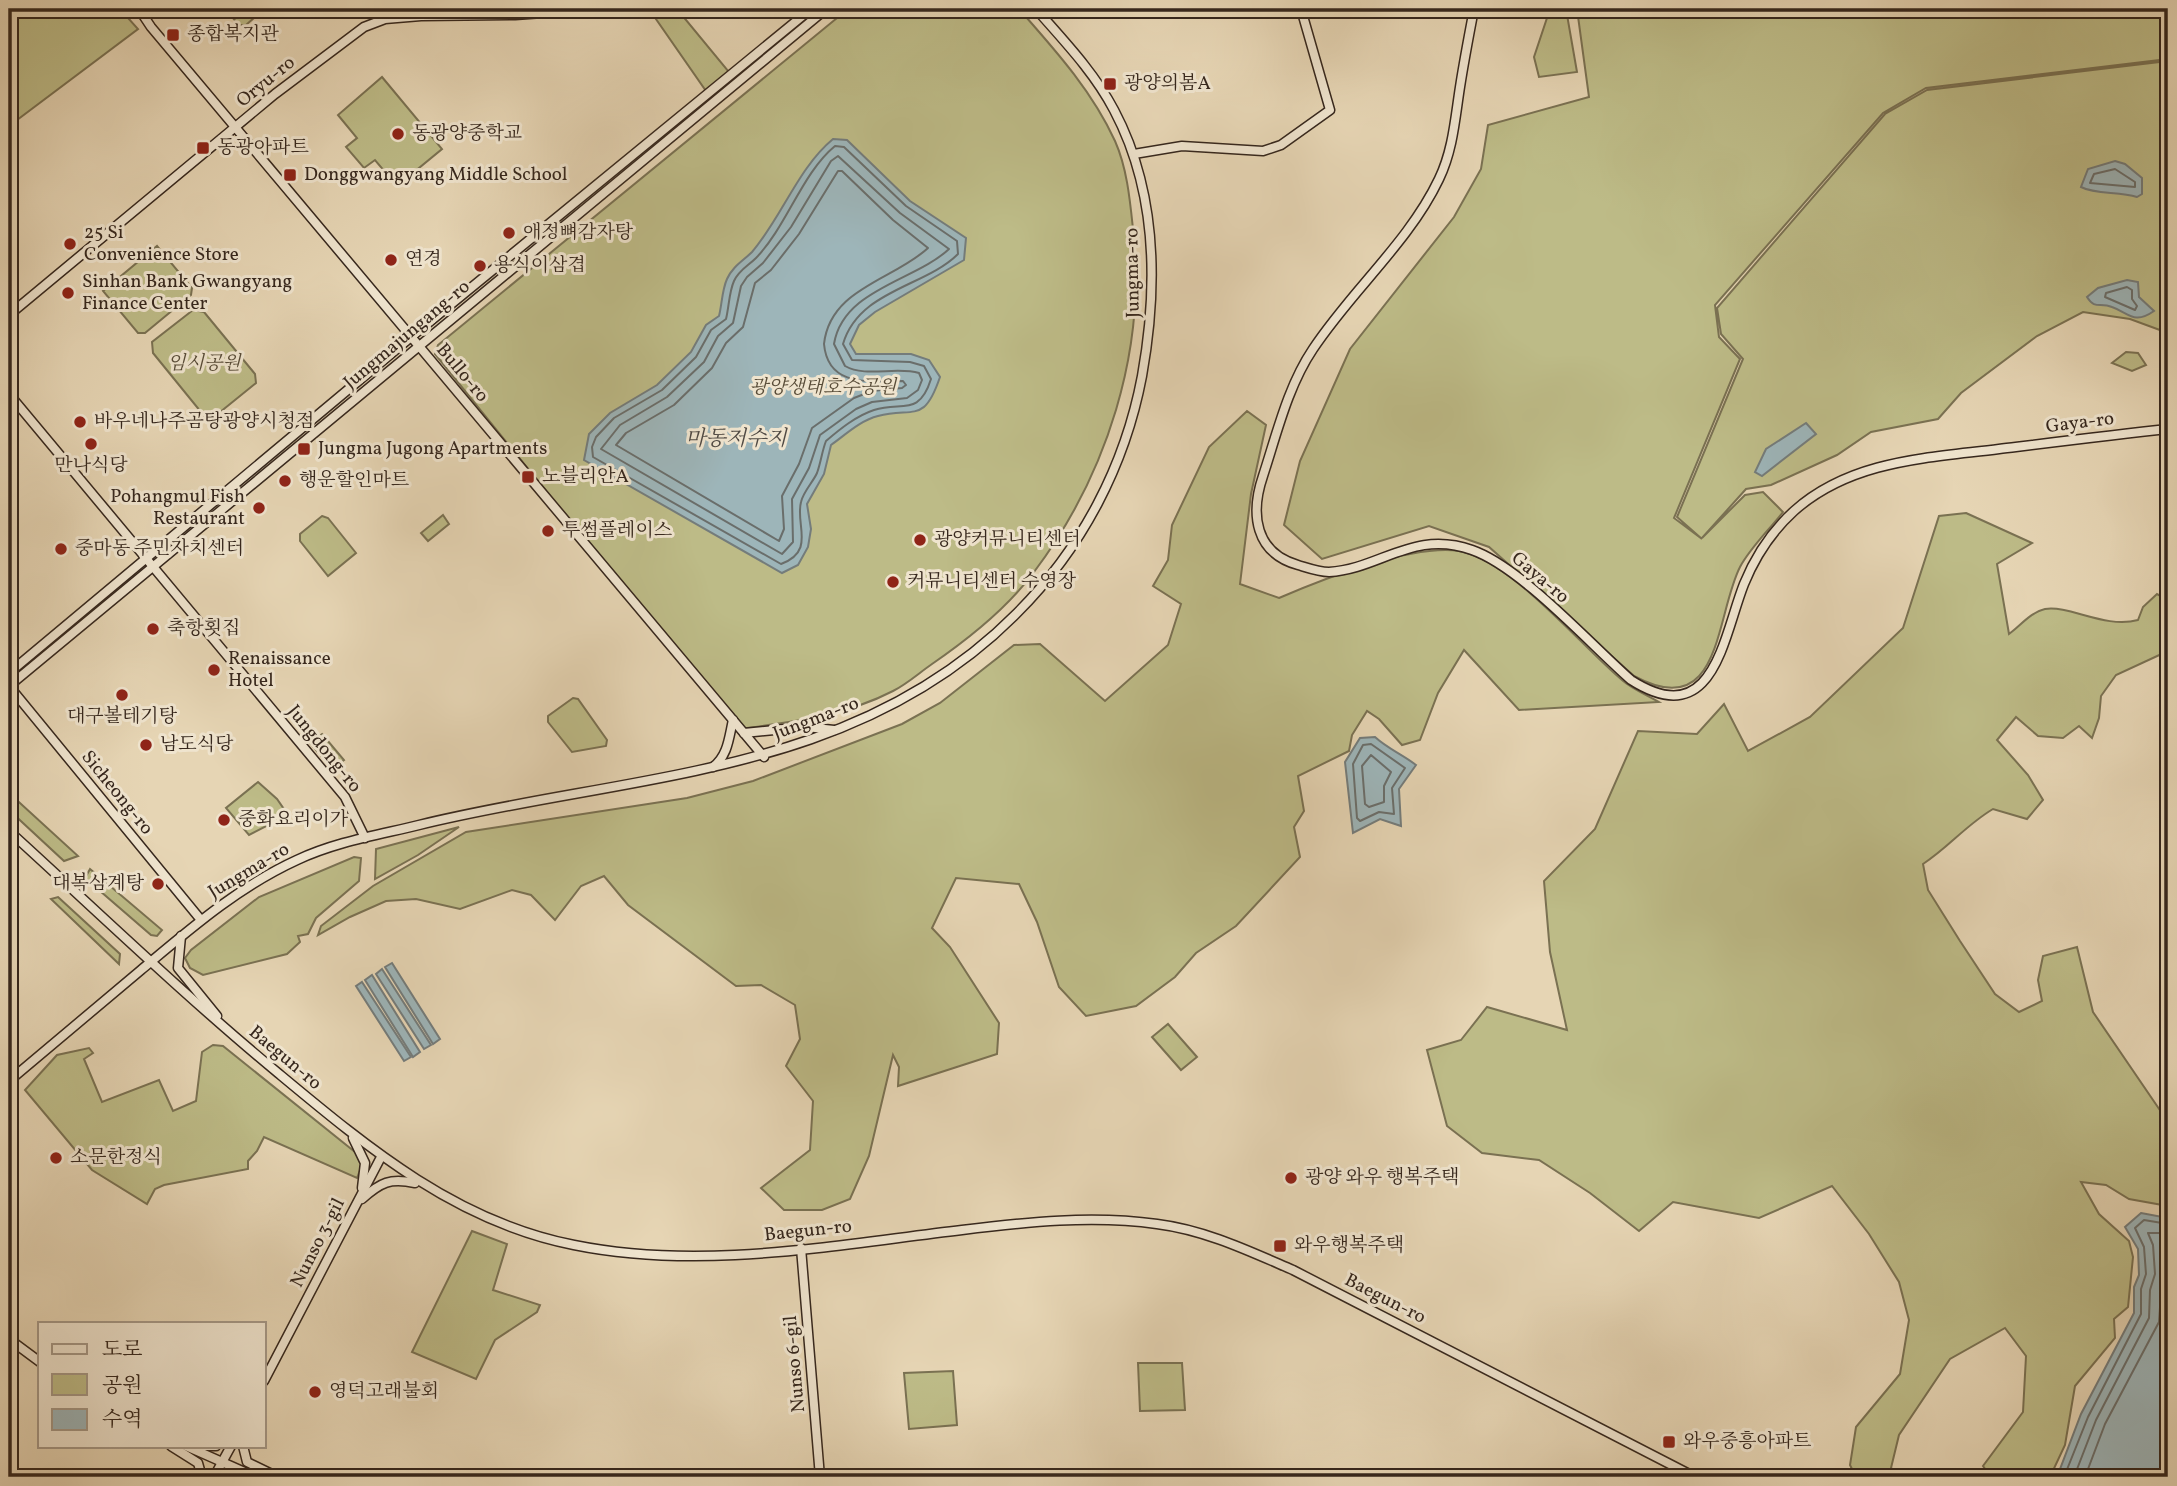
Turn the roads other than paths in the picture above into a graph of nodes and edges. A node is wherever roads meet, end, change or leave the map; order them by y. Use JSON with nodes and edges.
{"nodes":[{"id":1,"x":139,"y":9,"type":"edge"},
{"id":2,"x":599,"y":9,"type":"edge"},
{"id":3,"x":811,"y":9,"type":"edge"},
{"id":4,"x":826,"y":9,"type":"edge"},
{"id":5,"x":1036,"y":9,"type":"edge"},
{"id":6,"x":1301,"y":9,"type":"edge"},
{"id":7,"x":1474,"y":9,"type":"edge"},
{"id":8,"x":235,"y":128,"type":"junction"},
{"id":9,"x":1134,"y":154,"type":"junction"},
{"id":10,"x":9,"y":315,"type":"edge"},
{"id":11,"x":411,"y":337,"type":"junction"},
{"id":12,"x":418,"y":346,"type":"junction"},
{"id":13,"x":9,"y":394,"type":"edge"},
{"id":14,"x":2168,"y":429,"type":"edge"},
{"id":15,"x":148,"y":563,"type":"junction"},
{"id":16,"x":9,"y":674,"type":"edge"},
{"id":17,"x":9,"y":686,"type":"edge"},
{"id":18,"x":12,"y":696,"type":"edge"},
{"id":19,"x":733,"y":720,"type":"junction"},
{"id":20,"x":838,"y":730,"type":"junction"},
{"id":21,"x":764,"y":757,"type":"junction"},
{"id":22,"x":709,"y":769,"type":"junction"},
{"id":23,"x":9,"y":831,"type":"edge"},
{"id":24,"x":365,"y":838,"type":"junction"},
{"id":25,"x":201,"y":920,"type":"junction"},
{"id":26,"x":181,"y":936,"type":"junction"},
{"id":27,"x":152,"y":961,"type":"junction"},
{"id":28,"x":229,"y":1032,"type":"junction"},
{"id":29,"x":9,"y":1081,"type":"edge"},
{"id":30,"x":349,"y":1132,"type":"junction"},
{"id":31,"x":381,"y":1157,"type":"junction"},
{"id":32,"x":421,"y":1184,"type":"junction"},
{"id":33,"x":360,"y":1198,"type":"junction"},
{"id":34,"x":801,"y":1248,"type":"junction"},
{"id":35,"x":9,"y":1339,"type":"edge"},
{"id":36,"x":38,"y":1361,"type":"edge"},
{"id":37,"x":266,"y":1377,"type":"edge"},
{"id":38,"x":175,"y":1448,"type":"edge"},
{"id":39,"x":190,"y":1448,"type":"edge"},
{"id":40,"x":230,"y":1448,"type":"edge"},
{"id":41,"x":244,"y":1448,"type":"edge"},
{"id":42,"x":222,"y":1462,"type":"junction"},
{"id":43,"x":202,"y":1477,"type":"edge"},
{"id":44,"x":215,"y":1477,"type":"edge"},
{"id":45,"x":256,"y":1477,"type":"edge"},
{"id":46,"x":278,"y":1477,"type":"edge"},
{"id":47,"x":820,"y":1477,"type":"edge"},
{"id":48,"x":1695,"y":1477,"type":"edge"}],
"edges":[{"from":1,"to":8,"type":"street","name":"Bullo-ro"},
{"from":2,"to":8,"type":"street","name":"Oryu-ro"},
{"from":3,"to":11,"type":"street","name":"Jungmajungang-ro"},
{"from":4,"to":12,"type":"street","name":"Jungmajungang-ro"},
{"from":5,"to":9,"type":"street","name":"Jungma-ro"},
{"from":6,"to":9,"type":"street"},
{"from":7,"to":14,"type":"street","name":"Gaya-ro"},
{"from":8,"to":10,"type":"street","name":"Oryu-ro"},
{"from":8,"to":11,"type":"street","name":"Bullo-ro"},
{"from":9,"to":20,"type":"street","name":"Jungma-ro"},
{"from":11,"to":12,"type":"street","name":"Bullo-ro"},
{"from":11,"to":15,"type":"street","name":"Jungmajungang-ro"},
{"from":12,"to":15,"type":"street","name":"Jungmajungang-ro"},
{"from":12,"to":19,"type":"street","name":"Bullo-ro"},
{"from":13,"to":15,"type":"street","name":"Jungdong-ro"},
{"from":15,"to":16,"type":"street","name":"Jungmajungang-ro"},
{"from":15,"to":17,"type":"street","name":"Jungmajungang-ro"},
{"from":15,"to":24,"type":"street","name":"Jungdong-ro"},
{"from":17,"to":18,"type":"street","name":"Sicheong-ro"},
{"from":18,"to":25,"type":"street","name":"Sicheong-ro"},
{"from":19,"to":20,"type":"street"},
{"from":19,"to":21,"type":"street","name":"Bullo-ro"},
{"from":19,"to":22,"type":"street"},
{"from":20,"to":21,"type":"street","name":"Jungma-ro"},
{"from":21,"to":22,"type":"street","name":"Jungma-ro"},
{"from":22,"to":24,"type":"street","name":"Jungma-ro"},
{"from":23,"to":27,"type":"street","name":"Baegun-ro"},
{"from":24,"to":25,"type":"street","name":"Jungma-ro"},
{"from":25,"to":26,"type":"street","name":"Jungma-ro"},
{"from":26,"to":27,"type":"street","name":"Jungma-ro"},
{"from":26,"to":28,"type":"street"},
{"from":27,"to":28,"type":"street","name":"Baegun-ro"},
{"from":27,"to":29,"type":"street","name":"Jungma-ro"},
{"from":28,"to":30,"type":"street","name":"Baegun-ro"},
{"from":30,"to":31,"type":"street","name":"Baegun-ro"},
{"from":30,"to":33,"type":"street"},
{"from":31,"to":32,"type":"street","name":"Baegun-ro"},
{"from":31,"to":33,"type":"street","name":"Nunso 3-gil"},
{"from":32,"to":33,"type":"street"},
{"from":32,"to":34,"type":"street","name":"Baegun-ro"},
{"from":33,"to":37,"type":"street","name":"Nunso 3-gil"},
{"from":34,"to":47,"type":"street","name":"Nunso 6-gil"},
{"from":34,"to":48,"type":"street","name":"Baegun-ro"},
{"from":35,"to":36,"type":"street"},
{"from":38,"to":43,"type":"street"},
{"from":39,"to":42,"type":"street"},
{"from":40,"to":42,"type":"street"},
{"from":41,"to":46,"type":"street"},
{"from":42,"to":44,"type":"street"},
{"from":42,"to":45,"type":"street"}]}
